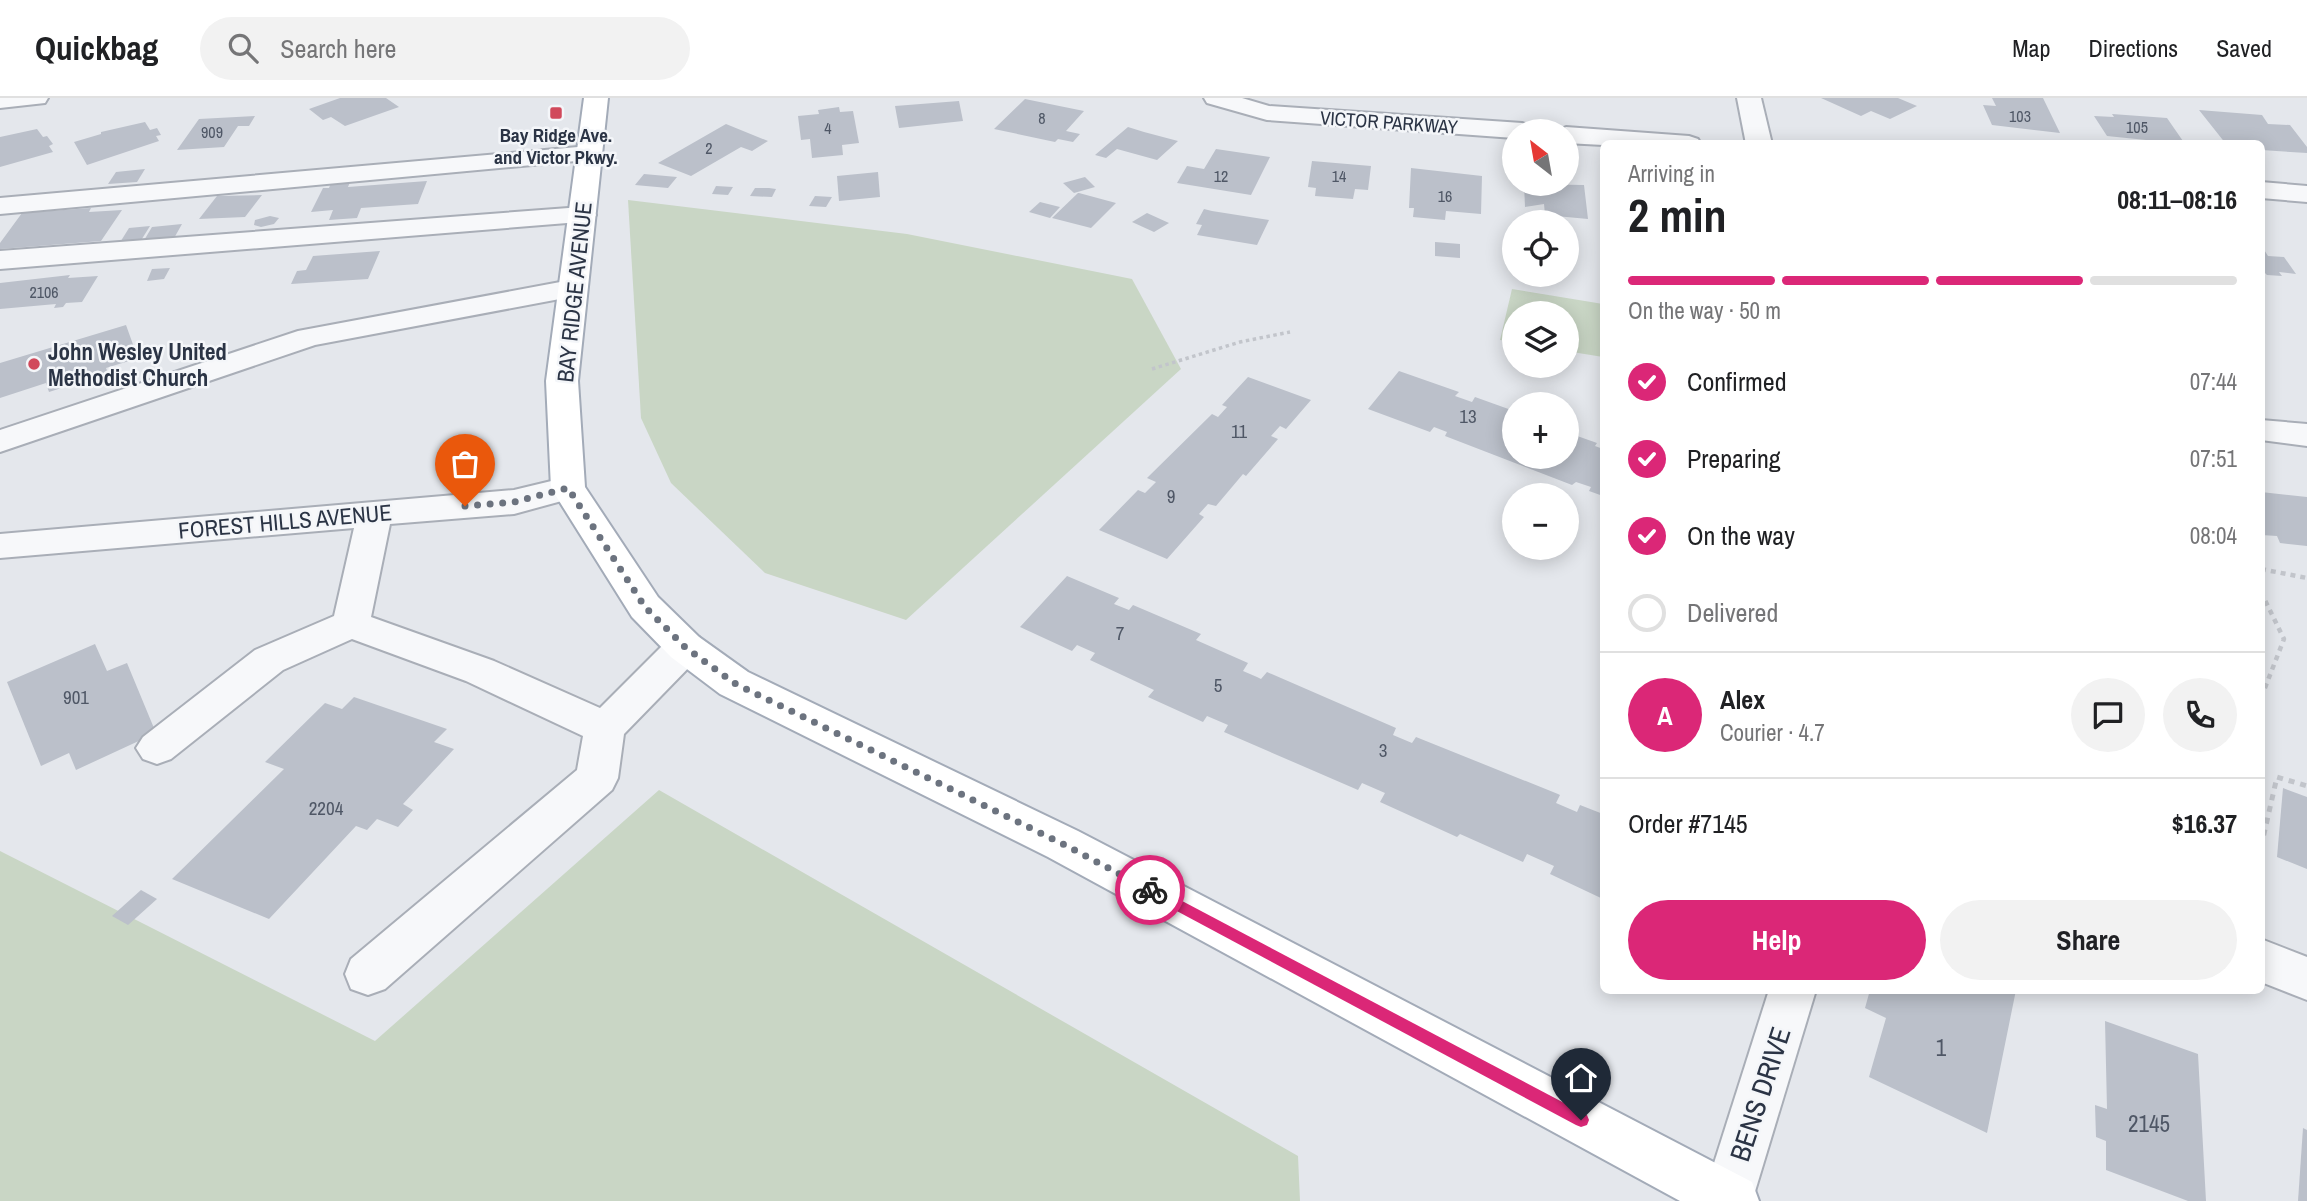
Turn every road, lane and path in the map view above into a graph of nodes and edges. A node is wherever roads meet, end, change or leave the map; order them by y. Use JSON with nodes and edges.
{"nodes":[{"id":1,"x":36,"y":98,"type":"edge"},
{"id":2,"x":596,"y":98,"type":"edge"},
{"id":3,"x":1216,"y":98,"type":"edge"},
{"id":4,"x":1749,"y":98,"type":"edge"},
{"id":5,"x":0,"y":100,"type":"edge"},
{"id":6,"x":1502,"y":130,"type":"edge"},
{"id":7,"x":1579,"y":136,"type":"edge"},
{"id":8,"x":1634,"y":140,"type":"edge"},
{"id":9,"x":1758,"y":140,"type":"edge"},
{"id":10,"x":589,"y":154,"type":"junction"},
{"id":11,"x":2265,"y":190,"type":"edge"},
{"id":12,"x":2307,"y":194,"type":"edge"},
{"id":13,"x":0,"y":206,"type":"edge"},
{"id":14,"x":582,"y":215,"type":"junction"},
{"id":15,"x":0,"y":260,"type":"edge"},
{"id":16,"x":571,"y":289,"type":"junction"},
{"id":17,"x":1290,"y":332,"type":"dead end"},
{"id":18,"x":1152,"y":369,"type":"dead end"},
{"id":19,"x":2265,"y":430,"type":"edge"},
{"id":20,"x":2307,"y":435,"type":"edge"},
{"id":21,"x":0,"y":441,"type":"edge"},
{"id":22,"x":568,"y":488,"type":"junction"},
{"id":23,"x":375,"y":514,"type":"junction"},
{"id":24,"x":0,"y":546,"type":"edge"},
{"id":25,"x":2265,"y":570,"type":"edge"},
{"id":26,"x":2307,"y":579,"type":"edge"},
{"id":27,"x":2265,"y":600,"type":"edge"},
{"id":28,"x":351,"y":624,"type":"junction"},
{"id":29,"x":685,"y":647,"type":"junction"},
{"id":30,"x":2265,"y":688,"type":"edge"},
{"id":31,"x":605,"y":728,"type":"junction"},
{"id":32,"x":157,"y":748,"type":"dead end"},
{"id":33,"x":2307,"y":786,"type":"edge"},
{"id":34,"x":2265,"y":830,"type":"edge"},
{"id":35,"x":2265,"y":962,"type":"edge"},
{"id":36,"x":368,"y":974,"type":"dead end"},
{"id":37,"x":2307,"y":979,"type":"edge"},
{"id":38,"x":1792,"y":994,"type":"edge"},
{"id":39,"x":1730,"y":1199,"type":"edge"}],
"edges":[{"from":1,"to":5,"type":"street"},
{"from":2,"to":10,"type":"main road","name":"BAY RIDGE AVENUE"},
{"from":3,"to":6,"type":"street","name":"VICTOR PARKWAY"},
{"from":4,"to":9,"type":"street"},
{"from":7,"to":8,"type":"street"},
{"from":10,"to":13,"type":"street"},
{"from":10,"to":14,"type":"main road","name":"BAY RIDGE AVENUE"},
{"from":11,"to":12,"type":"street"},
{"from":14,"to":15,"type":"street"},
{"from":14,"to":16,"type":"main road","name":"BAY RIDGE AVENUE"},
{"from":16,"to":21,"type":"street"},
{"from":16,"to":22,"type":"main road","name":"BAY RIDGE AVENUE"},
{"from":17,"to":18,"type":"path"},
{"from":19,"to":20,"type":"street"},
{"from":22,"to":23,"type":"street","name":"FOREST HILLS AVENUE"},
{"from":22,"to":29,"type":"main road","name":"BAY RIDGE AVENUE"},
{"from":23,"to":24,"type":"street","name":"FOREST HILLS AVENUE"},
{"from":23,"to":28,"type":"street"},
{"from":25,"to":26,"type":"path"},
{"from":27,"to":30,"type":"path"},
{"from":28,"to":31,"type":"street"},
{"from":28,"to":32,"type":"street"},
{"from":29,"to":31,"type":"street"},
{"from":29,"to":39,"type":"main road","name":"BAY RIDGE AVENUE"},
{"from":31,"to":36,"type":"street"},
{"from":33,"to":34,"type":"path"},
{"from":35,"to":37,"type":"street"},
{"from":38,"to":39,"type":"street","name":"BENS DRIVE"}]}
